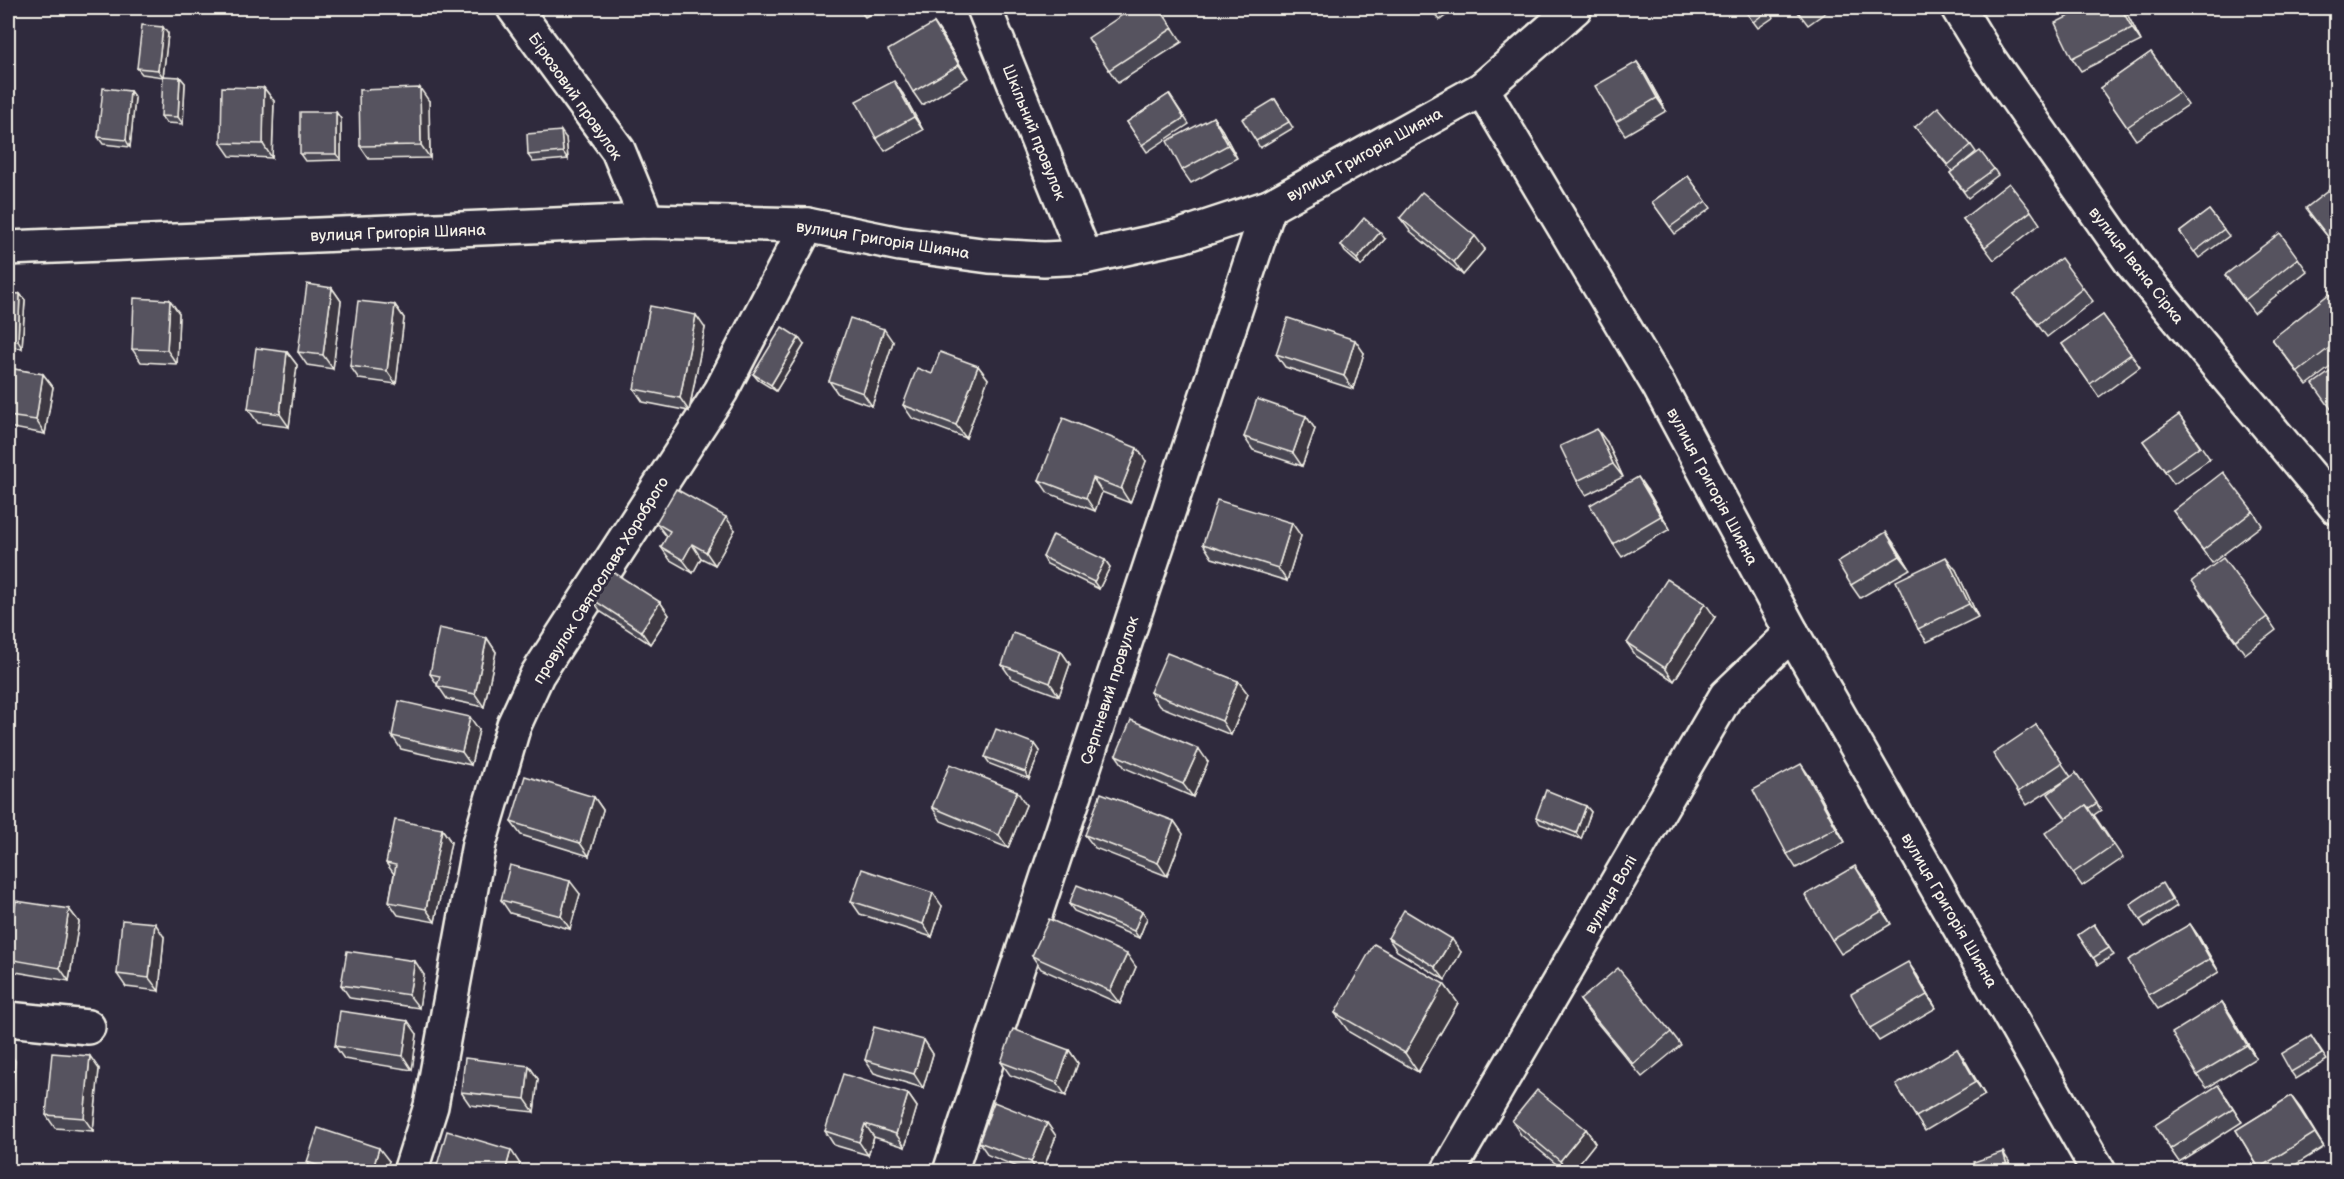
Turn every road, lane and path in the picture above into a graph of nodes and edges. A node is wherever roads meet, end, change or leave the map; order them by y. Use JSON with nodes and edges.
{"nodes":[{"id":1,"x":514,"y":8,"type":"edge"},
{"id":2,"x":984,"y":8,"type":"edge"},
{"id":3,"x":1575,"y":8,"type":"edge"},
{"id":4,"x":1958,"y":8,"type":"edge"},
{"id":5,"x":1482,"y":89,"type":"junction"},
{"id":6,"x":1269,"y":207,"type":"junction"},
{"id":7,"x":647,"y":221,"type":"junction"},
{"id":8,"x":807,"y":225,"type":"junction"},
{"id":9,"x":8,"y":248,"type":"edge"},
{"id":10,"x":1085,"y":257,"type":"junction"},
{"id":11,"x":2337,"y":507,"type":"edge"},
{"id":12,"x":1792,"y":633,"type":"junction"},
{"id":13,"x":8,"y":1019,"type":"edge"},
{"id":14,"x":88,"y":1027,"type":"dead end"},
{"id":15,"x":410,"y":1172,"type":"edge"},
{"id":16,"x":950,"y":1172,"type":"edge"},
{"id":17,"x":1448,"y":1172,"type":"edge"},
{"id":18,"x":2099,"y":1172,"type":"edge"}],
"edges":[{"from":1,"to":7,"type":"street","name":"Бірюзовий провулок"},
{"from":2,"to":10,"type":"street","name":"Шкільний провулок"},
{"from":3,"to":5,"type":"street"},
{"from":4,"to":11,"type":"street","name":"вулиця Івана Сірка"},
{"from":5,"to":6,"type":"street","name":"вулиця Григорія Шияна"},
{"from":5,"to":12,"type":"street","name":"вулиця Григорія Шияна"},
{"from":6,"to":10,"type":"street","name":"вулиця Григорія Шияна"},
{"from":6,"to":16,"type":"street","name":"Серпневий провулок"},
{"from":7,"to":8,"type":"street","name":"вулиця Григорія Шияна"},
{"from":7,"to":9,"type":"street","name":"вулиця Григорія Шияна"},
{"from":8,"to":10,"type":"street","name":"вулиця Григорія Шияна"},
{"from":8,"to":15,"type":"street","name":"провулок Святослава Хороброго"},
{"from":12,"to":17,"type":"street","name":"вулиця Волі"},
{"from":12,"to":18,"type":"street","name":"вулиця Григорія Шияна"},
{"from":13,"to":14,"type":"street"}]}
